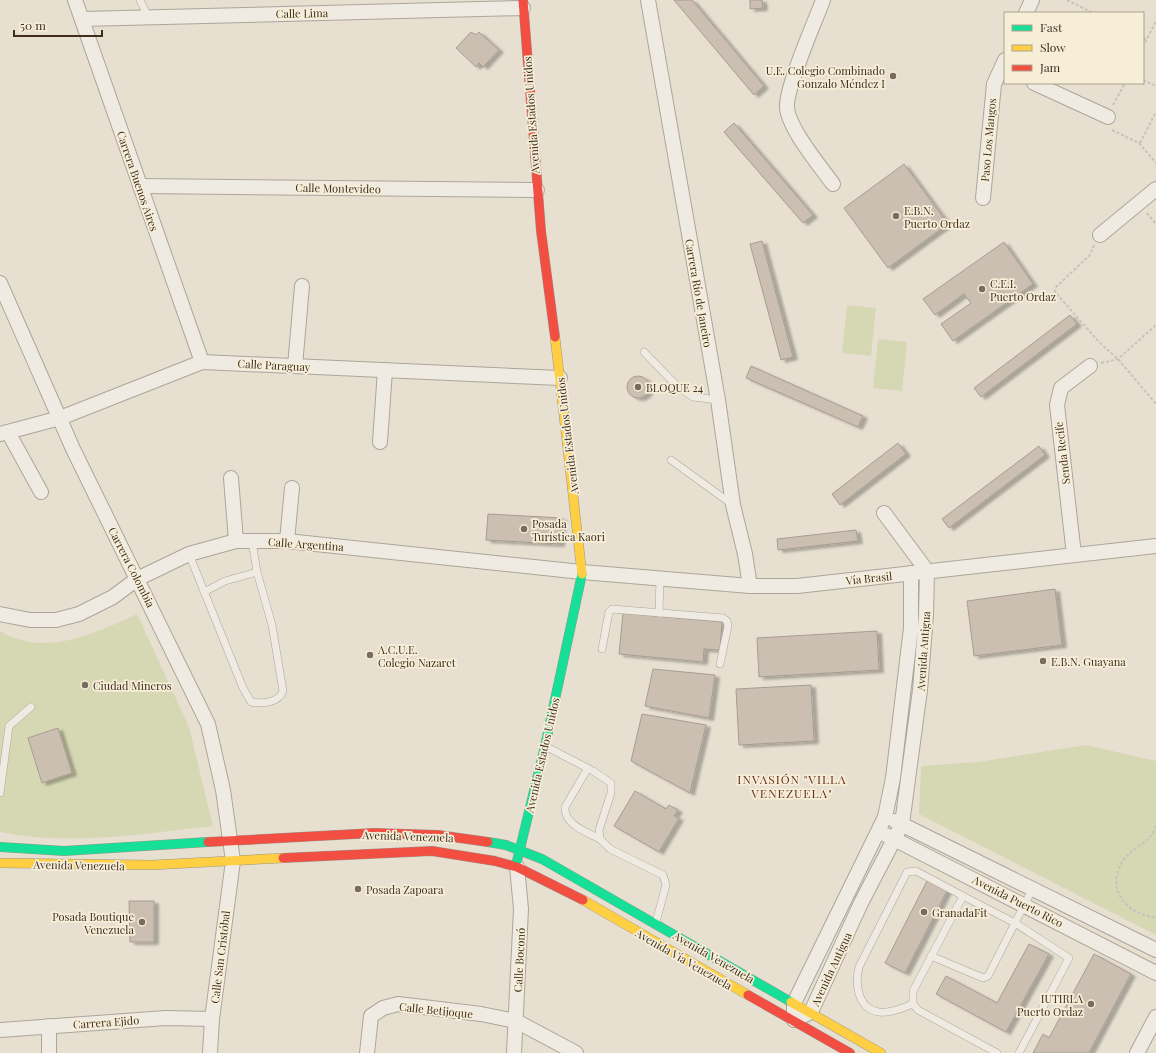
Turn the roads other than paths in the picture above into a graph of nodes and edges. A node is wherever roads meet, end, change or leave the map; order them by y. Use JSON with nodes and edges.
{"nodes":[{"id":1,"x":75,"y":0,"type":"edge"},
{"id":2,"x":140,"y":0,"type":"edge"},
{"id":3,"x":648,"y":0,"type":"edge"},
{"id":4,"x":823,"y":0,"type":"edge"},
{"id":5,"x":1032,"y":0,"type":"edge"},
{"id":6,"x":523,"y":4,"type":"edge"},
{"id":7,"x":1026,"y":12,"type":"edge"},
{"id":8,"x":148,"y":17,"type":"junction"},
{"id":9,"x":82,"y":19,"type":"junction"},
{"id":10,"x":1004,"y":66,"type":"edge"},
{"id":11,"x":1036,"y":84,"type":"edge"},
{"id":12,"x":1108,"y":117,"type":"road end"},
{"id":13,"x":833,"y":184,"type":"dead end"},
{"id":14,"x":140,"y":186,"type":"junction"},
{"id":15,"x":1156,"y":189,"type":"edge"},
{"id":16,"x":537,"y":190,"type":"junction"},
{"id":17,"x":983,"y":198,"type":"dead end"},
{"id":18,"x":1100,"y":236,"type":"road end"},
{"id":19,"x":0,"y":282,"type":"edge"},
{"id":20,"x":302,"y":286,"type":"dead end"},
{"id":21,"x":3,"y":296,"type":"edge"},
{"id":22,"x":644,"y":352,"type":"dead end"},
{"id":23,"x":202,"y":362,"type":"junction"},
{"id":24,"x":296,"y":366,"type":"junction"},
{"id":25,"x":1090,"y":366,"type":"road end"},
{"id":26,"x":385,"y":370,"type":"junction"},
{"id":27,"x":560,"y":378,"type":"junction"},
{"id":28,"x":718,"y":400,"type":"junction"},
{"id":29,"x":60,"y":418,"type":"junction"},
{"id":30,"x":4,"y":433,"type":"edge"},
{"id":31,"x":380,"y":442,"type":"dead end"},
{"id":32,"x":670,"y":460,"type":"dead end"},
{"id":33,"x":231,"y":478,"type":"dead end"},
{"id":34,"x":292,"y":488,"type":"dead end"},
{"id":35,"x":41,"y":492,"type":"dead end"},
{"id":36,"x":733,"y":505,"type":"junction"},
{"id":37,"x":884,"y":513,"type":"dead end"},
{"id":38,"x":287,"y":540,"type":"junction"},
{"id":39,"x":236,"y":541,"type":"junction"},
{"id":40,"x":252,"y":541,"type":"junction"},
{"id":41,"x":1156,"y":546,"type":"edge"},
{"id":42,"x":189,"y":554,"type":"junction"},
{"id":43,"x":1074,"y":555,"type":"junction"},
{"id":44,"x":926,"y":571,"type":"junction"},
{"id":45,"x":257,"y":572,"type":"junction"},
{"id":46,"x":582,"y":572,"type":"junction"},
{"id":47,"x":911,"y":573,"type":"junction"},
{"id":48,"x":137,"y":579,"type":"junction"},
{"id":49,"x":660,"y":579,"type":"junction"},
{"id":50,"x":750,"y":586,"type":"junction"},
{"id":51,"x":204,"y":592,"type":"junction"},
{"id":52,"x":659,"y":612,"type":"junction"},
{"id":53,"x":0,"y":614,"type":"edge"},
{"id":54,"x":602,"y":649,"type":"dead end"},
{"id":55,"x":720,"y":664,"type":"dead end"},
{"id":56,"x":31,"y":707,"type":"dead end"},
{"id":57,"x":545,"y":746,"type":"junction"},
{"id":58,"x":588,"y":768,"type":"junction"},
{"id":59,"x":0,"y":793,"type":"edge"},
{"id":60,"x":885,"y":817,"type":"junction"},
{"id":61,"x":902,"y":824,"type":"junction"},
{"id":62,"x":879,"y":832,"type":"junction"},
{"id":63,"x":600,"y":839,"type":"junction"},
{"id":64,"x":895,"y":839,"type":"junction"},
{"id":65,"x":229,"y":841,"type":"junction"},
{"id":66,"x":0,"y":847,"type":"edge"},
{"id":67,"x":519,"y":849,"type":"junction"},
{"id":68,"x":233,"y":861,"type":"junction"},
{"id":69,"x":0,"y":863,"type":"edge"},
{"id":70,"x":517,"y":867,"type":"junction"},
{"id":71,"x":1033,"y":888,"type":"junction"},
{"id":72,"x":963,"y":896,"type":"junction"},
{"id":73,"x":1024,"y":904,"type":"junction"},
{"id":74,"x":1015,"y":923,"type":"junction"},
{"id":75,"x":655,"y":924,"type":"junction"},
{"id":76,"x":1156,"y":950,"type":"edge"},
{"id":77,"x":932,"y":956,"type":"junction"},
{"id":78,"x":1156,"y":973,"type":"edge"},
{"id":79,"x":794,"y":1003,"type":"junction"},
{"id":80,"x":913,"y":1004,"type":"junction"},
{"id":81,"x":811,"y":1012,"type":"junction"},
{"id":82,"x":1156,"y":1017,"type":"edge"},
{"id":83,"x":212,"y":1019,"type":"junction"},
{"id":84,"x":794,"y":1020,"type":"junction"},
{"id":85,"x":516,"y":1021,"type":"junction"},
{"id":86,"x":49,"y":1026,"type":"junction"},
{"id":87,"x":0,"y":1030,"type":"edge"},
{"id":88,"x":865,"y":1049,"type":"edge"},
{"id":89,"x":49,"y":1053,"type":"edge"},
{"id":90,"x":210,"y":1053,"type":"edge"},
{"id":91,"x":367,"y":1053,"type":"edge"},
{"id":92,"x":514,"y":1053,"type":"edge"},
{"id":93,"x":576,"y":1053,"type":"edge"},
{"id":94,"x":850,"y":1053,"type":"edge"},
{"id":95,"x":881,"y":1053,"type":"edge"},
{"id":96,"x":997,"y":1053,"type":"edge"},
{"id":97,"x":1019,"y":1053,"type":"edge"},
{"id":98,"x":1138,"y":1053,"type":"edge"}],
"edges":[{"from":1,"to":9,"type":"street","name":"Carrera Buenos Aires"},
{"from":2,"to":8,"type":"lane"},
{"from":3,"to":28,"type":"street","name":"Carrera Río de Janeiro"},
{"from":4,"to":13,"type":"street"},
{"from":5,"to":7,"type":"street"},
{"from":6,"to":8,"type":"street","name":"Calle Lima"},
{"from":6,"to":16,"type":"street","name":"Avenida Estados Unidos"},
{"from":8,"to":9,"type":"street","name":"Calle Lima"},
{"from":9,"to":14,"type":"street","name":"Carrera Buenos Aires"},
{"from":10,"to":17,"type":"street","name":"Paso Los Mangos"},
{"from":11,"to":12,"type":"street"},
{"from":14,"to":16,"type":"street","name":"Calle Montevideo"},
{"from":14,"to":23,"type":"street","name":"Carrera Buenos Aires"},
{"from":15,"to":18,"type":"street"},
{"from":16,"to":27,"type":"street","name":"Avenida Estados Unidos"},
{"from":19,"to":21,"type":"street","name":"Carrera Colombia"},
{"from":20,"to":24,"type":"street"},
{"from":21,"to":29,"type":"street","name":"Carrera Colombia"},
{"from":22,"to":28,"type":"lane"},
{"from":23,"to":24,"type":"street","name":"Calle Paraguay"},
{"from":23,"to":29,"type":"street","name":"Calle Paraguay"},
{"from":24,"to":26,"type":"street","name":"Calle Paraguay"},
{"from":25,"to":43,"type":"street","name":"Senda Recife"},
{"from":26,"to":27,"type":"street","name":"Calle Paraguay"},
{"from":26,"to":31,"type":"street"},
{"from":27,"to":46,"type":"street","name":"Avenida Estados Unidos"},
{"from":28,"to":36,"type":"street","name":"Carrera Río de Janeiro"},
{"from":29,"to":30,"type":"street","name":"Calle Paraguay"},
{"from":29,"to":48,"type":"street","name":"Carrera Colombia"},
{"from":30,"to":35,"type":"street"},
{"from":32,"to":36,"type":"lane"},
{"from":33,"to":39,"type":"street"},
{"from":34,"to":38,"type":"street"},
{"from":36,"to":50,"type":"street","name":"Carrera Río de Janeiro"},
{"from":37,"to":44,"type":"street"},
{"from":38,"to":40,"type":"street","name":"Calle Argentina"},
{"from":38,"to":46,"type":"street","name":"Calle Argentina"},
{"from":39,"to":40,"type":"street","name":"Calle Argentina"},
{"from":39,"to":42,"type":"street","name":"Calle Argentina"},
{"from":40,"to":45,"type":"lane"},
{"from":41,"to":43,"type":"street","name":"Vía Brasil"},
{"from":42,"to":48,"type":"street","name":"Calle Argentina"},
{"from":42,"to":51,"type":"lane"},
{"from":43,"to":44,"type":"street","name":"Vía Brasil"},
{"from":44,"to":47,"type":"street","name":"Vía Brasil"},
{"from":44,"to":61,"type":"street","name":"Avenida Antigua"},
{"from":45,"to":51,"type":"lane"},
{"from":45,"to":51,"type":"lane"},
{"from":46,"to":49,"type":"street","name":"Vía Brasil"},
{"from":46,"to":57,"type":"street","name":"Avenida Estados Unidos"},
{"from":47,"to":50,"type":"street","name":"Vía Brasil"},
{"from":47,"to":60,"type":"street","name":"Avenida Antigua"},
{"from":48,"to":53,"type":"street","name":"Calle Argentina"},
{"from":48,"to":65,"type":"street","name":"Carrera Colombia"},
{"from":49,"to":50,"type":"street","name":"Vía Brasil"},
{"from":49,"to":52,"type":"lane"},
{"from":52,"to":54,"type":"lane"},
{"from":52,"to":55,"type":"lane"},
{"from":56,"to":59,"type":"lane"},
{"from":57,"to":58,"type":"lane"},
{"from":57,"to":67,"type":"street","name":"Avenida Estados Unidos"},
{"from":58,"to":63,"type":"lane"},
{"from":58,"to":63,"type":"lane"},
{"from":60,"to":61,"type":"street","name":"Avenida Puerto Rico"},
{"from":60,"to":62,"type":"street","name":"Avenida Antigua"},
{"from":61,"to":64,"type":"street","name":"Avenida Antigua"},
{"from":61,"to":71,"type":"street","name":"Avenida Puerto Rico"},
{"from":62,"to":64,"type":"street","name":"Avenida Puerto Rico"},
{"from":62,"to":79,"type":"street","name":"Avenida Antigua"},
{"from":63,"to":75,"type":"lane"},
{"from":64,"to":73,"type":"street","name":"Avenida Puerto Rico"},
{"from":64,"to":81,"type":"street","name":"Avenida Antigua"},
{"from":65,"to":66,"type":"street","name":"Avenida Venezuela"},
{"from":65,"to":67,"type":"street","name":"Avenida Venezuela"},
{"from":65,"to":68,"type":"street","name":"Carrera Colombia"},
{"from":67,"to":70,"type":"street","name":"Avenida Estados Unidos"},
{"from":67,"to":75,"type":"street","name":"Avenida Venezuela"},
{"from":68,"to":69,"type":"street","name":"Avenida Venezuela"},
{"from":68,"to":70,"type":"street","name":"Avenida Venezuela"},
{"from":68,"to":83,"type":"street","name":"Calle San Cristóbal"},
{"from":70,"to":84,"type":"street","name":"Avenida Vía Venezuela"},
{"from":70,"to":85,"type":"street","name":"Calle Boconó"},
{"from":71,"to":73,"type":"lane"},
{"from":71,"to":76,"type":"street","name":"Avenida Puerto Rico"},
{"from":72,"to":74,"type":"lane"},
{"from":72,"to":77,"type":"lane"},
{"from":72,"to":80,"type":"lane"},
{"from":73,"to":74,"type":"lane"},
{"from":73,"to":78,"type":"street","name":"Avenida Puerto Rico"},
{"from":74,"to":77,"type":"lane"},
{"from":74,"to":97,"type":"lane"},
{"from":75,"to":79,"type":"street","name":"Avenida Venezuela"},
{"from":77,"to":80,"type":"lane"},
{"from":79,"to":81,"type":"street","name":"Avenida Venezuela"},
{"from":79,"to":84,"type":"street","name":"Avenida Antigua"},
{"from":80,"to":96,"type":"lane"},
{"from":81,"to":84,"type":"street","name":"Avenida Antigua"},
{"from":81,"to":88,"type":"street","name":"Avenida Venezuela"},
{"from":82,"to":98,"type":"street"},
{"from":83,"to":86,"type":"street","name":"Carrera Ejido"},
{"from":83,"to":90,"type":"street","name":"Calle San Cristóbal"},
{"from":84,"to":94,"type":"street","name":"Avenida Vía Venezuela"},
{"from":85,"to":91,"type":"street","name":"Calle Betijoque"},
{"from":85,"to":92,"type":"street","name":"Calle Boconó"},
{"from":85,"to":93,"type":"street"},
{"from":86,"to":87,"type":"street","name":"Carrera Ejido"},
{"from":86,"to":89,"type":"street"},
{"from":88,"to":95,"type":"street","name":"Avenida Venezuela"}]}
